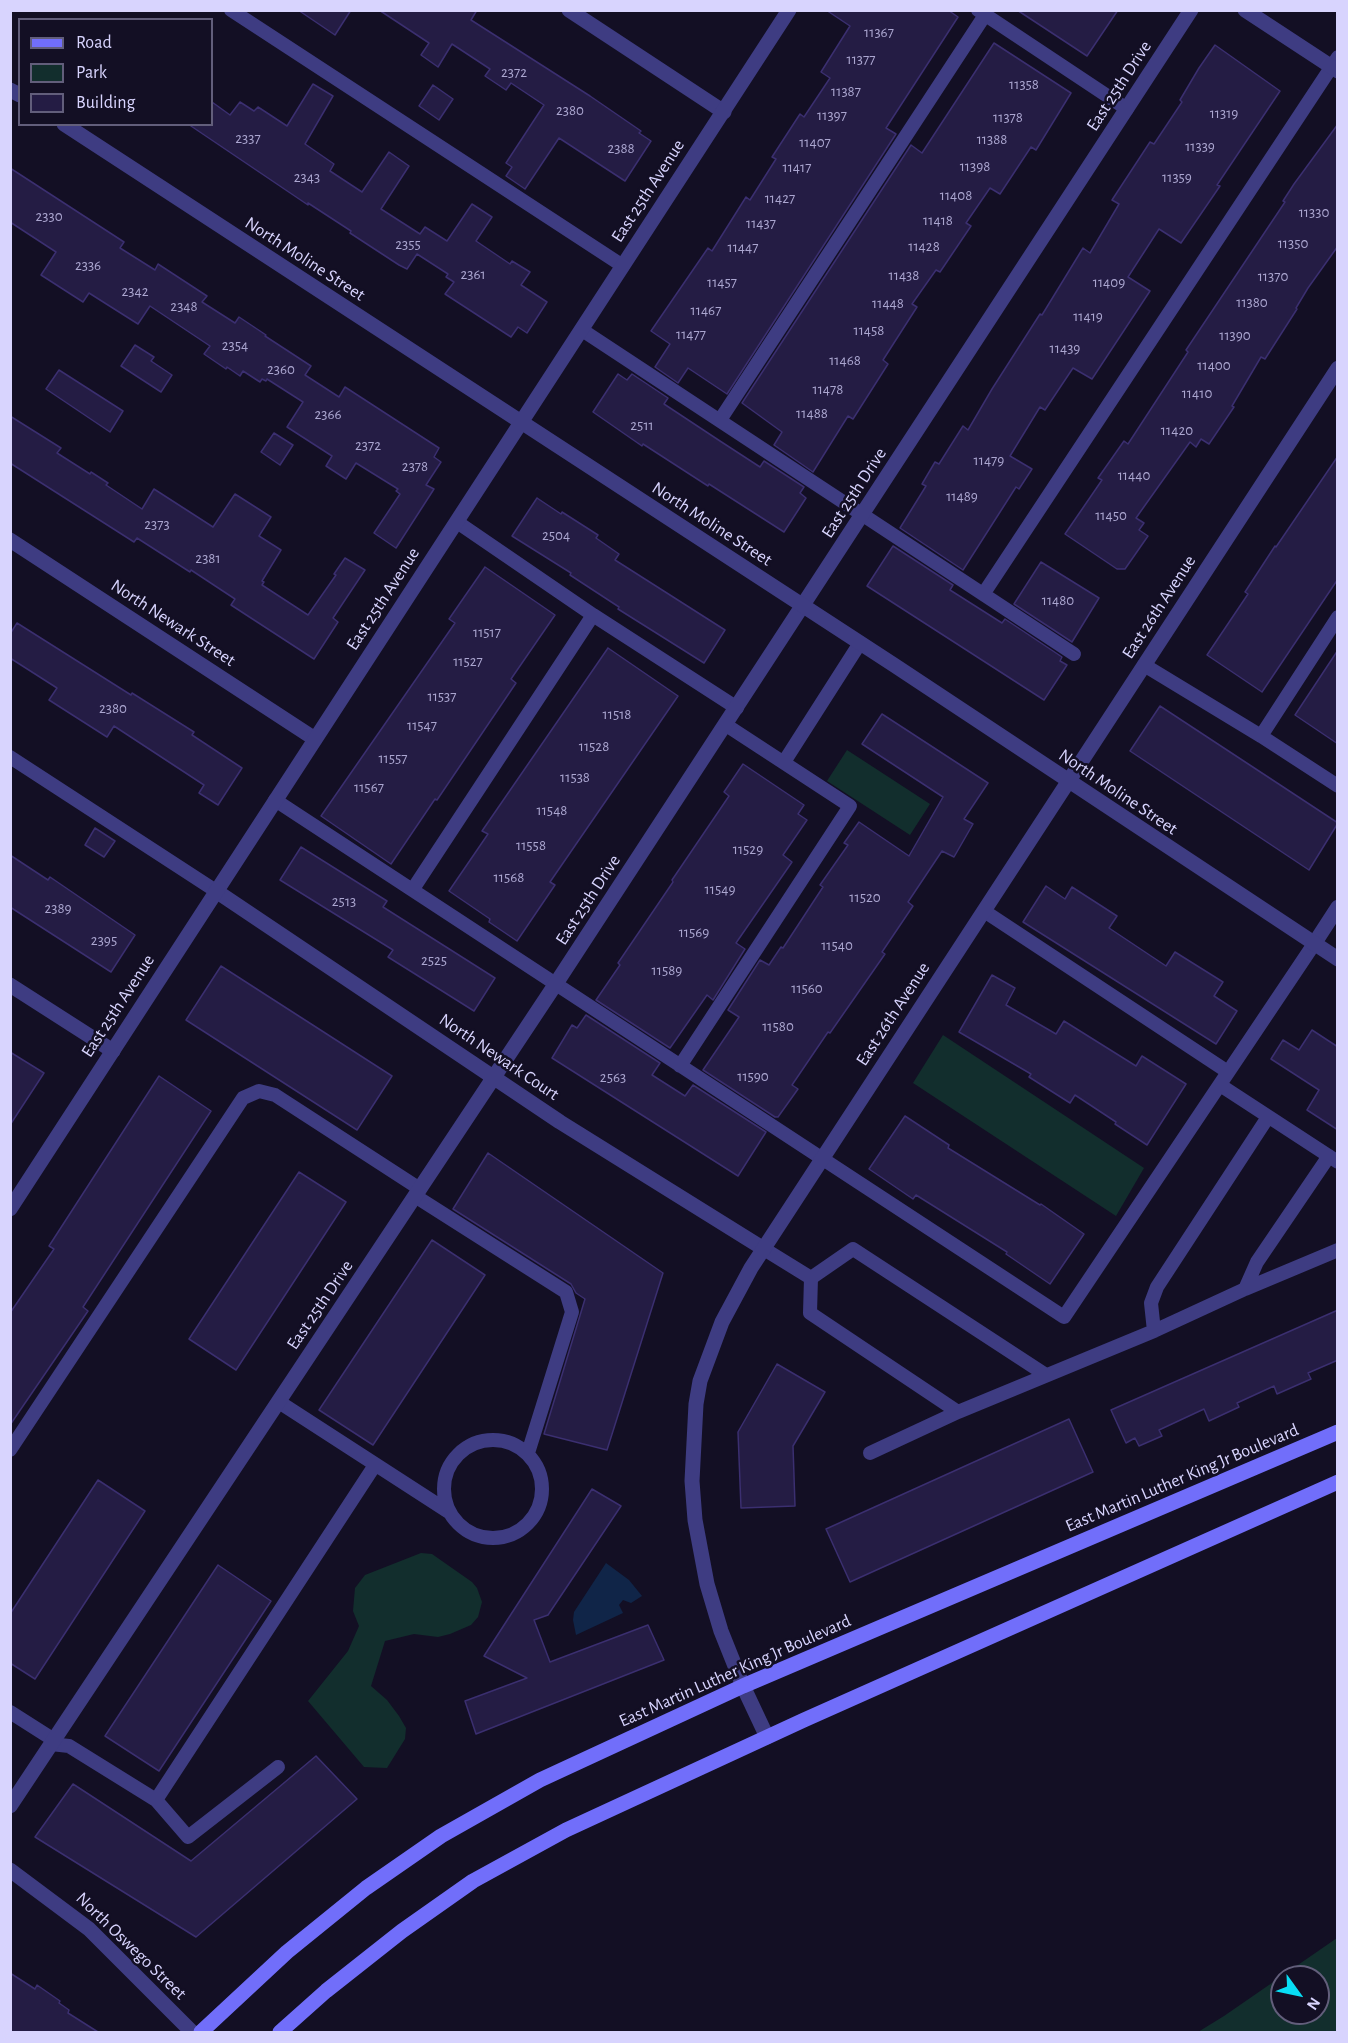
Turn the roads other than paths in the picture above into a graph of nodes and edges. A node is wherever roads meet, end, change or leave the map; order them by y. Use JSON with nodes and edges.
{"nodes":[{"id":1,"x":231,"y":10,"type":"edge"},
{"id":2,"x":568,"y":10,"type":"edge"},
{"id":3,"x":789,"y":10,"type":"edge"},
{"id":4,"x":1191,"y":10,"type":"edge"},
{"id":5,"x":1245,"y":10,"type":"edge"},
{"id":6,"x":982,"y":13,"type":"edge"},
{"id":7,"x":1335,"y":65,"type":"edge"},
{"id":8,"x":1127,"y":109,"type":"junction"},
{"id":9,"x":724,"y":112,"type":"junction"},
{"id":10,"x":67,"y":126,"type":"edge"},
{"id":11,"x":623,"y":266,"type":"junction"},
{"id":12,"x":582,"y":330,"type":"junction"},
{"id":13,"x":1338,"y":368,"type":"edge"},
{"id":14,"x":720,"y":420,"type":"junction"},
{"id":15,"x":521,"y":423,"type":"junction"},
{"id":16,"x":863,"y":513,"type":"junction"},
{"id":17,"x":457,"y":522,"type":"junction"},
{"id":18,"x":10,"y":540,"type":"edge"},
{"id":19,"x":984,"y":593,"type":"junction"},
{"id":20,"x":803,"y":607,"type":"junction"},
{"id":21,"x":593,"y":615,"type":"junction"},
{"id":22,"x":1338,"y":617,"type":"edge"},
{"id":23,"x":860,"y":643,"type":"junction"},
{"id":24,"x":1074,"y":654,"type":"dead end"},
{"id":25,"x":1144,"y":665,"type":"junction"},
{"id":26,"x":737,"y":708,"type":"junction"},
{"id":27,"x":726,"y":725,"type":"junction"},
{"id":28,"x":1261,"y":736,"type":"junction"},
{"id":29,"x":315,"y":739,"type":"junction"},
{"id":30,"x":10,"y":757,"type":"edge"},
{"id":31,"x":784,"y":762,"type":"junction"},
{"id":32,"x":1068,"y":782,"type":"junction"},
{"id":33,"x":1338,"y":786,"type":"edge"},
{"id":34,"x":275,"y":800,"type":"junction"},
{"id":35,"x":413,"y":889,"type":"junction"},
{"id":36,"x":216,"y":891,"type":"junction"},
{"id":37,"x":1338,"y":908,"type":"edge"},
{"id":38,"x":984,"y":911,"type":"junction"},
{"id":39,"x":1314,"y":944,"type":"junction"},
{"id":40,"x":1338,"y":959,"type":"edge"},
{"id":41,"x":10,"y":985,"type":"edge"},
{"id":42,"x":555,"y":985,"type":"junction"},
{"id":43,"x":113,"y":1051,"type":"junction"},
{"id":44,"x":680,"y":1066,"type":"junction"},
{"id":45,"x":1228,"y":1072,"type":"junction"},
{"id":46,"x":494,"y":1077,"type":"junction"},
{"id":47,"x":1220,"y":1085,"type":"junction"},
{"id":48,"x":1268,"y":1117,"type":"junction"},
{"id":49,"x":822,"y":1159,"type":"junction"},
{"id":50,"x":1333,"y":1159,"type":"edge"},
{"id":51,"x":418,"y":1192,"type":"junction"},
{"id":52,"x":12,"y":1204,"type":"edge"},
{"id":53,"x":764,"y":1249,"type":"junction"},
{"id":54,"x":1338,"y":1250,"type":"edge"},
{"id":55,"x":811,"y":1278,"type":"junction"},
{"id":56,"x":1245,"y":1289,"type":"junction"},
{"id":57,"x":1154,"y":1331,"type":"junction"},
{"id":58,"x":1046,"y":1376,"type":"junction"},
{"id":59,"x":279,"y":1402,"type":"junction"},
{"id":60,"x":958,"y":1412,"type":"junction"},
{"id":61,"x":1338,"y":1432,"type":"edge"},
{"id":62,"x":10,"y":1450,"type":"edge"},
{"id":63,"x":528,"y":1453,"type":"junction"},
{"id":64,"x":870,"y":1453,"type":"dead end"},
{"id":65,"x":375,"y":1465,"type":"junction"},
{"id":66,"x":1338,"y":1482,"type":"edge"},
{"id":67,"x":449,"y":1512,"type":"junction"},
{"id":68,"x":743,"y":1686,"type":"junction"},
{"id":69,"x":10,"y":1712,"type":"edge"},
{"id":70,"x":767,"y":1737,"type":"junction"},
{"id":71,"x":53,"y":1742,"type":"junction"},
{"id":72,"x":278,"y":1767,"type":"dead end"},
{"id":73,"x":156,"y":1800,"type":"junction"},
{"id":74,"x":10,"y":1806,"type":"edge"},
{"id":75,"x":10,"y":1870,"type":"edge"},
{"id":76,"x":192,"y":2032,"type":"edge"},
{"id":77,"x":201,"y":2032,"type":"edge"},
{"id":78,"x":280,"y":2032,"type":"edge"}],
"edges":[{"from":1,"to":11,"type":"lane"},
{"from":2,"to":9,"type":"street"},
{"from":3,"to":9,"type":"street","name":"East 25th Avenue"},
{"from":4,"to":8,"type":"street","name":"East 25th Drive"},
{"from":5,"to":7,"type":"street"},
{"from":6,"to":8,"type":"lane"},
{"from":6,"to":14,"type":"lane"},
{"from":7,"to":19,"type":"lane"},
{"from":8,"to":16,"type":"street","name":"East 25th Drive"},
{"from":9,"to":11,"type":"street","name":"East 25th Avenue"},
{"from":10,"to":15,"type":"street","name":"North Moline Street"},
{"from":11,"to":12,"type":"street","name":"East 25th Avenue"},
{"from":12,"to":14,"type":"lane"},
{"from":12,"to":15,"type":"street","name":"East 25th Avenue"},
{"from":13,"to":25,"type":"street","name":"East 26th Avenue"},
{"from":14,"to":16,"type":"lane"},
{"from":15,"to":17,"type":"street","name":"East 25th Avenue"},
{"from":15,"to":20,"type":"street","name":"North Moline Street"},
{"from":16,"to":19,"type":"lane"},
{"from":16,"to":20,"type":"street","name":"East 25th Drive"},
{"from":17,"to":21,"type":"lane"},
{"from":17,"to":29,"type":"street","name":"East 25th Avenue"},
{"from":18,"to":29,"type":"street","name":"North Newark Street"},
{"from":19,"to":24,"type":"lane"},
{"from":20,"to":23,"type":"street","name":"North Moline Street"},
{"from":20,"to":26,"type":"street","name":"East 25th Drive"},
{"from":21,"to":26,"type":"lane"},
{"from":21,"to":35,"type":"lane"},
{"from":22,"to":28,"type":"lane"},
{"from":23,"to":31,"type":"lane"},
{"from":23,"to":32,"type":"street","name":"North Moline Street"},
{"from":25,"to":28,"type":"lane"},
{"from":25,"to":32,"type":"street","name":"East 26th Avenue"},
{"from":26,"to":27,"type":"street","name":"East 25th Drive"},
{"from":27,"to":31,"type":"lane"},
{"from":27,"to":42,"type":"street","name":"East 25th Drive"},
{"from":28,"to":33,"type":"lane"},
{"from":29,"to":34,"type":"street","name":"East 25th Avenue"},
{"from":30,"to":36,"type":"lane"},
{"from":31,"to":44,"type":"lane"},
{"from":32,"to":38,"type":"street","name":"East 26th Avenue"},
{"from":32,"to":39,"type":"street","name":"North Moline Street"},
{"from":34,"to":35,"type":"lane"},
{"from":34,"to":36,"type":"street","name":"East 25th Avenue"},
{"from":35,"to":42,"type":"lane"},
{"from":36,"to":43,"type":"street","name":"East 25th Avenue"},
{"from":36,"to":46,"type":"street","name":"North Newark Court"},
{"from":37,"to":39,"type":"street"},
{"from":38,"to":45,"type":"lane"},
{"from":38,"to":49,"type":"street","name":"East 26th Avenue"},
{"from":39,"to":40,"type":"street","name":"North Moline Street"},
{"from":39,"to":45,"type":"lane"},
{"from":41,"to":43,"type":"street"},
{"from":42,"to":44,"type":"lane"},
{"from":42,"to":46,"type":"street","name":"East 25th Drive"},
{"from":43,"to":52,"type":"street","name":"East 25th Avenue"},
{"from":44,"to":49,"type":"lane"},
{"from":45,"to":47,"type":"lane"},
{"from":46,"to":51,"type":"street","name":"East 25th Drive"},
{"from":46,"to":53,"type":"street","name":"North Newark Court"},
{"from":47,"to":48,"type":"lane"},
{"from":47,"to":49,"type":"lane"},
{"from":48,"to":50,"type":"lane"},
{"from":48,"to":57,"type":"lane"},
{"from":49,"to":53,"type":"street","name":"East 26th Avenue"},
{"from":50,"to":56,"type":"lane"},
{"from":51,"to":59,"type":"street","name":"East 25th Drive"},
{"from":51,"to":62,"type":"lane"},
{"from":51,"to":63,"type":"lane"},
{"from":53,"to":55,"type":"lane"},
{"from":53,"to":68,"type":"street","name":"East 26th Avenue"},
{"from":54,"to":56,"type":"lane"},
{"from":55,"to":58,"type":"lane"},
{"from":55,"to":60,"type":"lane"},
{"from":56,"to":57,"type":"lane"},
{"from":57,"to":58,"type":"lane"},
{"from":58,"to":60,"type":"lane"},
{"from":59,"to":65,"type":"lane"},
{"from":59,"to":71,"type":"street","name":"East 25th Drive"},
{"from":60,"to":64,"type":"lane"},
{"from":61,"to":68,"type":"main road","name":"East Martin Luther King Jr Boulevard"},
{"from":63,"to":67,"type":"lane"},
{"from":63,"to":67,"type":"lane"},
{"from":65,"to":67,"type":"lane"},
{"from":65,"to":73,"type":"lane"},
{"from":66,"to":70,"type":"main road"},
{"from":68,"to":70,"type":"street","name":"East 26th Avenue"},
{"from":68,"to":77,"type":"main road","name":"East Martin Luther King Jr Boulevard"},
{"from":69,"to":71,"type":"lane"},
{"from":70,"to":78,"type":"main road"},
{"from":71,"to":73,"type":"lane"},
{"from":71,"to":74,"type":"street","name":"East 25th Drive"},
{"from":72,"to":73,"type":"lane"},
{"from":75,"to":76,"type":"street","name":"North Oswego Street"}]}
